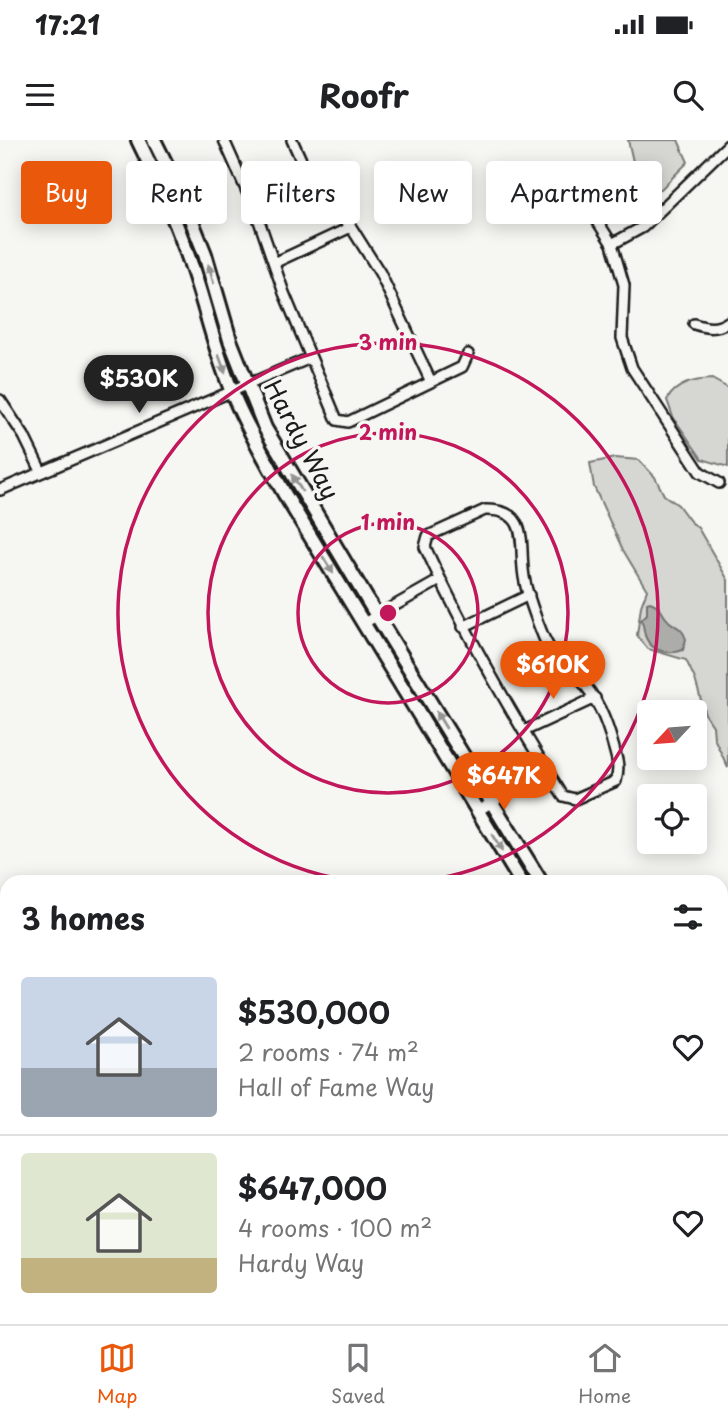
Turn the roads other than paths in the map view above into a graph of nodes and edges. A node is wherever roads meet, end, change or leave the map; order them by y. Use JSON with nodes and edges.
{"nodes":[{"id":1,"x":138,"y":140,"type":"edge"},
{"id":2,"x":154,"y":140,"type":"edge"},
{"id":3,"x":224,"y":140,"type":"edge"},
{"id":4,"x":292,"y":140,"type":"edge"},
{"id":5,"x":728,"y":145,"type":"edge"},
{"id":6,"x":600,"y":224,"type":"edge"},
{"id":7,"x":351,"y":227,"type":"junction"},
{"id":8,"x":612,"y":244,"type":"junction"},
{"id":9,"x":274,"y":262,"type":"junction"},
{"id":10,"x":728,"y":322,"type":"edge"},
{"id":11,"x":694,"y":324,"type":"dead end"},
{"id":12,"x":468,"y":354,"type":"dead end"},
{"id":13,"x":310,"y":358,"type":"junction"},
{"id":14,"x":432,"y":382,"type":"junction"},
{"id":15,"x":248,"y":386,"type":"junction"},
{"id":16,"x":232,"y":393,"type":"junction"},
{"id":17,"x":0,"y":400,"type":"edge"},
{"id":18,"x":41,"y":471,"type":"junction"},
{"id":19,"x":719,"y":483,"type":"dead end"},
{"id":20,"x":0,"y":490,"type":"edge"},
{"id":21,"x":440,"y":580,"type":"junction"},
{"id":22,"x":530,"y":595,"type":"junction"},
{"id":23,"x":377,"y":615,"type":"junction"},
{"id":24,"x":364,"y":624,"type":"junction"},
{"id":25,"x":463,"y":627,"type":"junction"},
{"id":26,"x":595,"y":698,"type":"junction"},
{"id":27,"x":524,"y":732,"type":"junction"},
{"id":28,"x":545,"y":769,"type":"junction"},
{"id":29,"x":491,"y":802,"type":"junction"},
{"id":30,"x":478,"y":811,"type":"junction"},
{"id":31,"x":517,"y":875,"type":"edge"},
{"id":32,"x":537,"y":875,"type":"edge"}],
"edges":[{"from":1,"to":16,"type":"main road","name":"Hardy Way","one_way":true},
{"from":15,"to":2,"type":"main road","name":"Hardy Way","one_way":true},
{"from":3,"to":9,"type":"street"},
{"from":4,"to":7,"type":"street"},
{"from":5,"to":8,"type":"street"},
{"from":6,"to":8,"type":"street"},
{"from":7,"to":9,"type":"street"},
{"from":7,"to":14,"type":"street"},
{"from":8,"to":19,"type":"street"},
{"from":9,"to":13,"type":"street"},
{"from":10,"to":11,"type":"street"},
{"from":12,"to":14,"type":"street"},
{"from":13,"to":14,"type":"street"},
{"from":13,"to":15,"type":"street"},
{"from":15,"to":16,"type":"street"},
{"from":23,"to":15,"type":"main road","name":"Hardy Way","one_way":true},
{"from":16,"to":18,"type":"street"},
{"from":16,"to":24,"type":"main road","name":"Hardy Way","one_way":true},
{"from":17,"to":18,"type":"street"},
{"from":18,"to":20,"type":"street"},
{"from":21,"to":22,"type":"street"},
{"from":21,"to":23,"type":"street"},
{"from":21,"to":25,"type":"street"},
{"from":22,"to":25,"type":"street"},
{"from":22,"to":26,"type":"street"},
{"from":23,"to":24,"type":"street"},
{"from":29,"to":23,"type":"main road","name":"Hardy Way","one_way":true},
{"from":24,"to":30,"type":"main road","name":"Hardy Way"},
{"from":25,"to":27,"type":"street"},
{"from":26,"to":27,"type":"street"},
{"from":26,"to":28,"type":"street"},
{"from":27,"to":28,"type":"street"},
{"from":28,"to":29,"type":"street"},
{"from":29,"to":30,"type":"street"},
{"from":29,"to":32,"type":"main road","name":"Hardy Way"},
{"from":30,"to":31,"type":"main road","name":"Hardy Way","one_way":true}]}
